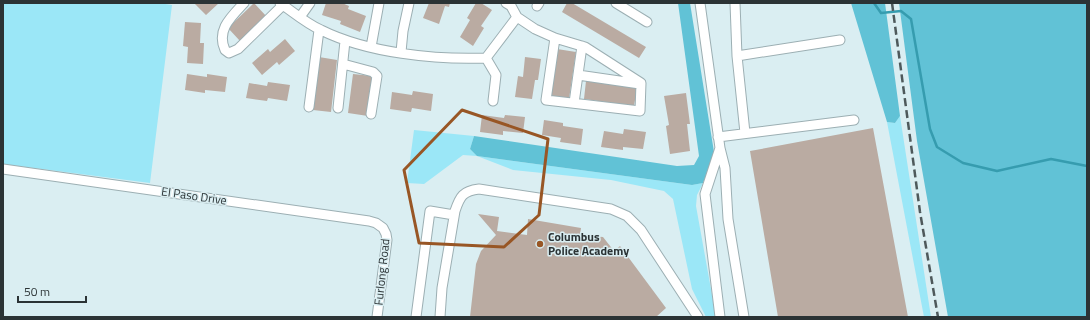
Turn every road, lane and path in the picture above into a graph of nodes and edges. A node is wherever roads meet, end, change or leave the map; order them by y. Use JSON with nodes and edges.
{"nodes":[{"id":1,"x":244,"y":3,"type":"edge"},
{"id":2,"x":310,"y":3,"type":"edge"},
{"id":3,"x":380,"y":3,"type":"edge"},
{"id":4,"x":409,"y":3,"type":"edge"},
{"id":5,"x":506,"y":3,"type":"edge"},
{"id":6,"x":616,"y":3,"type":"edge"},
{"id":7,"x":700,"y":3,"type":"edge"},
{"id":8,"x":735,"y":3,"type":"edge"},
{"id":9,"x":283,"y":4,"type":"edge"},
{"id":10,"x":300,"y":16,"type":"junction"},
{"id":11,"x":517,"y":17,"type":"junction"},
{"id":12,"x":647,"y":22,"type":"dead end"},
{"id":13,"x":319,"y":30,"type":"junction"},
{"id":14,"x":555,"y":38,"type":"junction"},
{"id":15,"x":840,"y":40,"type":"dead end"},
{"id":16,"x":345,"y":41,"type":"junction"},
{"id":17,"x":582,"y":46,"type":"junction"},
{"id":18,"x":371,"y":47,"type":"junction"},
{"id":19,"x":401,"y":52,"type":"junction"},
{"id":20,"x":737,"y":56,"type":"junction"},
{"id":21,"x":486,"y":58,"type":"junction"},
{"id":22,"x":343,"y":64,"type":"junction"},
{"id":23,"x":578,"y":75,"type":"junction"},
{"id":24,"x":641,"y":84,"type":"junction"},
{"id":25,"x":493,"y":101,"type":"dead end"},
{"id":26,"x":574,"y":103,"type":"junction"},
{"id":27,"x":309,"y":107,"type":"dead end"},
{"id":28,"x":338,"y":108,"type":"dead end"},
{"id":29,"x":371,"y":114,"type":"dead end"},
{"id":30,"x":854,"y":120,"type":"dead end"},
{"id":31,"x":746,"y":133,"type":"junction"},
{"id":32,"x":718,"y":137,"type":"junction"},
{"id":33,"x":720,"y":148,"type":"junction"},
{"id":34,"x":3,"y":169,"type":"edge"},
{"id":35,"x":454,"y":215,"type":"junction"},
{"id":36,"x":383,"y":228,"type":"joint"},
{"id":37,"x":377,"y":317,"type":"edge"},
{"id":38,"x":416,"y":317,"type":"edge"},
{"id":39,"x":440,"y":317,"type":"edge"},
{"id":40,"x":698,"y":317,"type":"edge"},
{"id":41,"x":720,"y":317,"type":"edge"},
{"id":42,"x":744,"y":317,"type":"edge"}],
"edges":[{"from":1,"to":9,"type":"street"},
{"from":2,"to":10,"type":"street"},
{"from":3,"to":18,"type":"street"},
{"from":4,"to":19,"type":"street"},
{"from":5,"to":11,"type":"street"},
{"from":6,"to":12,"type":"street"},
{"from":7,"to":32,"type":"street"},
{"from":8,"to":20,"type":"street"},
{"from":9,"to":10,"type":"street"},
{"from":10,"to":13,"type":"street"},
{"from":11,"to":14,"type":"street"},
{"from":11,"to":21,"type":"street"},
{"from":13,"to":16,"type":"street"},
{"from":13,"to":27,"type":"street"},
{"from":14,"to":17,"type":"street"},
{"from":14,"to":26,"type":"street"},
{"from":15,"to":20,"type":"street"},
{"from":16,"to":18,"type":"street"},
{"from":16,"to":22,"type":"street"},
{"from":17,"to":23,"type":"street"},
{"from":17,"to":24,"type":"street"},
{"from":18,"to":19,"type":"street"},
{"from":19,"to":21,"type":"street"},
{"from":20,"to":31,"type":"street"},
{"from":21,"to":25,"type":"street"},
{"from":22,"to":28,"type":"street"},
{"from":22,"to":29,"type":"street"},
{"from":23,"to":24,"type":"street"},
{"from":23,"to":26,"type":"street"},
{"from":24,"to":26,"type":"street"},
{"from":30,"to":31,"type":"street"},
{"from":31,"to":32,"type":"street"},
{"from":32,"to":33,"type":"street"},
{"from":33,"to":41,"type":"street"},
{"from":33,"to":42,"type":"street"},
{"from":34,"to":36,"type":"street","name":"El Paso Drive"},
{"from":35,"to":38,"type":"street"},
{"from":35,"to":39,"type":"street"},
{"from":35,"to":40,"type":"street"},
{"from":36,"to":37,"type":"street","name":"Furlong Road"}]}
